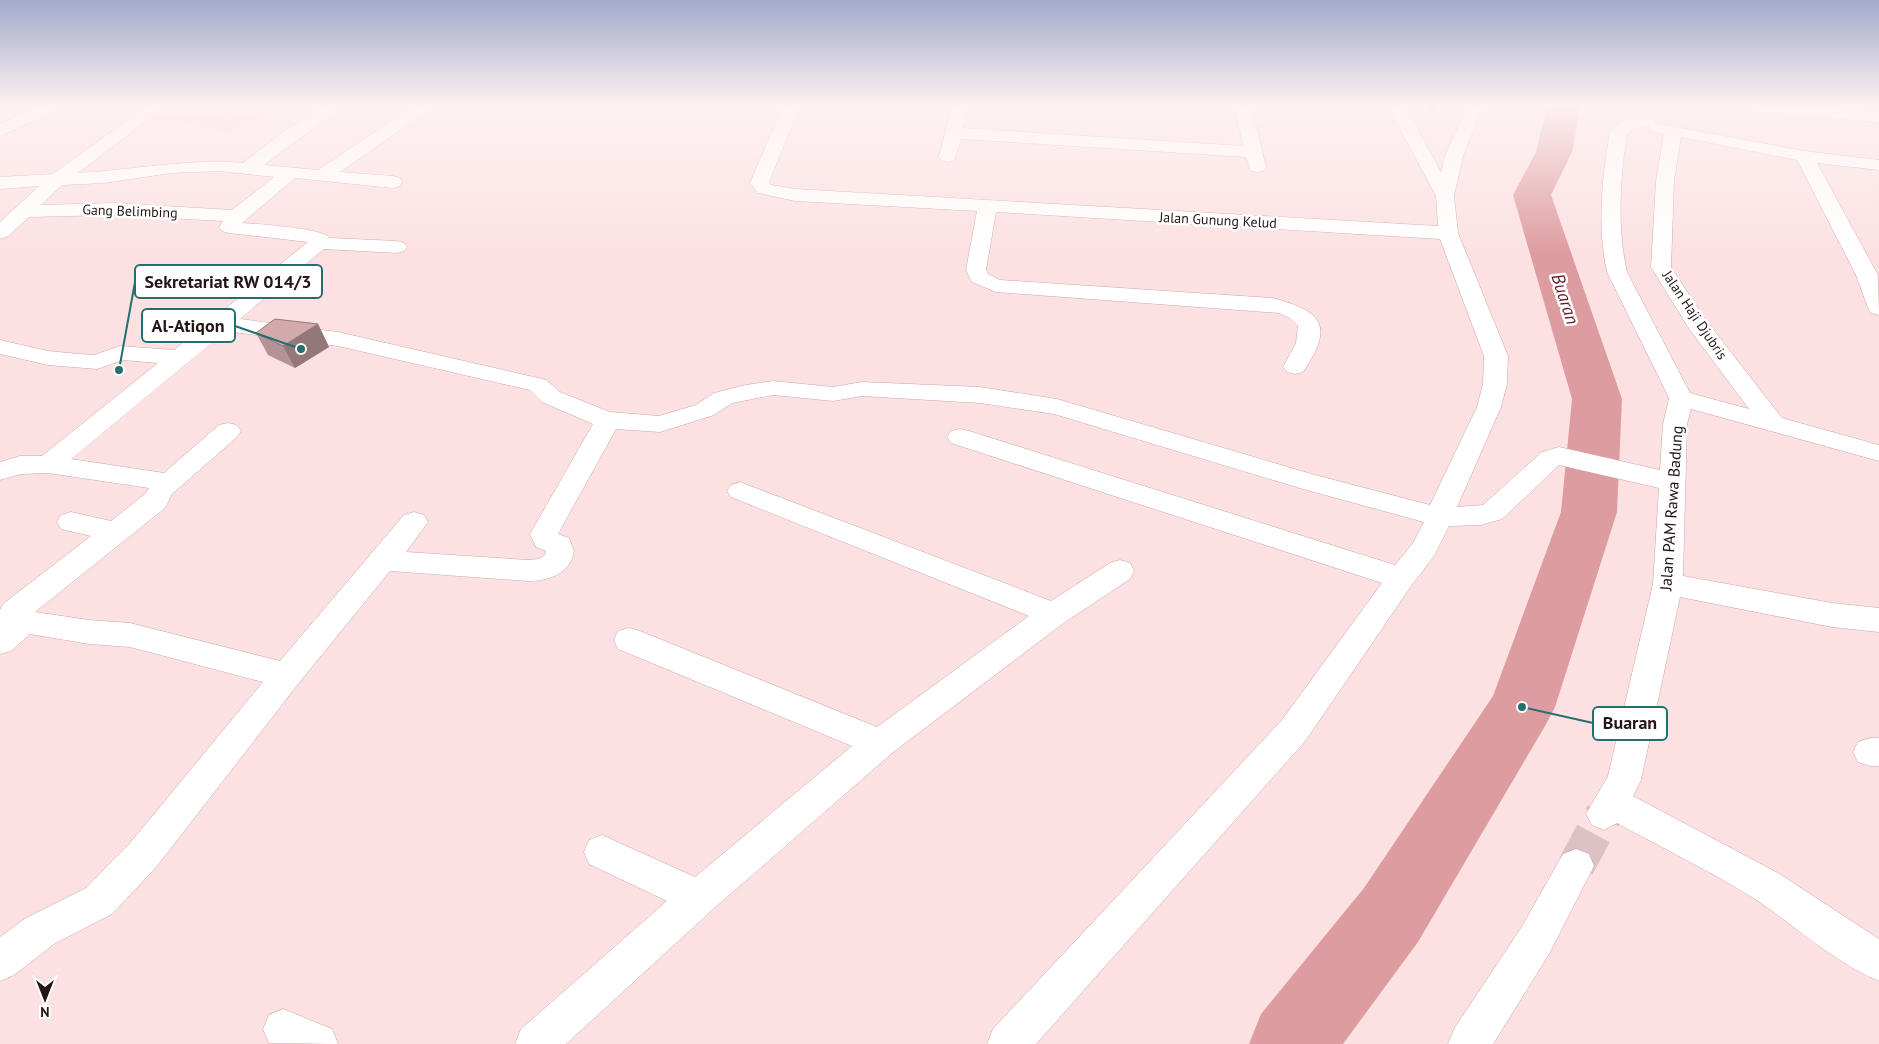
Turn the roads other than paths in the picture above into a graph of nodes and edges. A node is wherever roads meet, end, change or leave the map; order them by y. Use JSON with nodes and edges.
{"nodes":[{"id":1,"x":92,"y":155,"type":"edge"},
{"id":2,"x":265,"y":155,"type":"edge"},
{"id":3,"x":354,"y":155,"type":"edge"},
{"id":4,"x":771,"y":155,"type":"edge"},
{"id":5,"x":1206,"y":155,"type":"edge"},
{"id":6,"x":1255,"y":155,"type":"edge"},
{"id":7,"x":1423,"y":155,"type":"edge"},
{"id":8,"x":1455,"y":155,"type":"edge"},
{"id":9,"x":1615,"y":155,"type":"edge"},
{"id":10,"x":1660,"y":155,"type":"edge"},
{"id":11,"x":1799,"y":155,"type":"edge"},
{"id":12,"x":1804,"y":156,"type":"junction"},
{"id":13,"x":1879,"y":165,"type":"edge"},
{"id":14,"x":248,"y":168,"type":"junction"},
{"id":15,"x":290,"y":174,"type":"junction"},
{"id":16,"x":322,"y":176,"type":"junction"},
{"id":17,"x":57,"y":180,"type":"junction"},
{"id":18,"x":393,"y":182,"type":"dead end"},
{"id":19,"x":0,"y":183,"type":"edge"},
{"id":20,"x":1445,"y":196,"type":"junction"},
{"id":21,"x":988,"y":206,"type":"junction"},
{"id":22,"x":24,"y":211,"type":"junction"},
{"id":23,"x":236,"y":216,"type":"junction"},
{"id":24,"x":0,"y":233,"type":"edge"},
{"id":25,"x":1448,"y":233,"type":"junction"},
{"id":26,"x":319,"y":243,"type":"junction"},
{"id":27,"x":397,"y":247,"type":"dead end"},
{"id":28,"x":1873,"y":276,"type":"edge"},
{"id":29,"x":1879,"y":308,"type":"edge"},
{"id":30,"x":219,"y":323,"type":"junction"},
{"id":31,"x":0,"y":347,"type":"edge"},
{"id":32,"x":178,"y":357,"type":"junction"},
{"id":33,"x":1295,"y":367,"type":"dead end"},
{"id":34,"x":1681,"y":398,"type":"junction"},
{"id":35,"x":608,"y":420,"type":"junction"},
{"id":36,"x":1774,"y":425,"type":"junction"},
{"id":37,"x":228,"y":431,"type":"dead end"},
{"id":38,"x":960,"y":436,"type":"dead end"},
{"id":39,"x":1879,"y":453,"type":"edge"},
{"id":40,"x":48,"y":464,"type":"junction"},
{"id":41,"x":0,"y":471,"type":"edge"},
{"id":42,"x":1673,"y":482,"type":"junction"},
{"id":43,"x":163,"y":488,"type":"junction"},
{"id":44,"x":740,"y":491,"type":"dead end"},
{"id":45,"x":1440,"y":518,"type":"junction"},
{"id":46,"x":71,"y":522,"type":"dead end"},
{"id":47,"x":414,"y":522,"type":"dead end"},
{"id":48,"x":114,"y":532,"type":"junction"},
{"id":49,"x":383,"y":560,"type":"junction"},
{"id":50,"x":1120,"y":571,"type":"dead end"},
{"id":51,"x":1401,"y":578,"type":"junction"},
{"id":52,"x":1668,"y":584,"type":"junction"},
{"id":53,"x":1054,"y":614,"type":"junction"},
{"id":54,"x":1879,"y":620,"type":"edge"},
{"id":55,"x":26,"y":621,"type":"junction"},
{"id":56,"x":629,"y":640,"type":"dead end"},
{"id":57,"x":0,"y":642,"type":"edge"},
{"id":58,"x":287,"y":675,"type":"junction"},
{"id":59,"x":880,"y":743,"type":"junction"},
{"id":60,"x":602,"y":852,"type":"dead end"},
{"id":61,"x":1576,"y":866,"type":"tunnel mouth"},
{"id":62,"x":699,"y":897,"type":"junction"},
{"id":63,"x":0,"y":961,"type":"edge"},
{"id":64,"x":1879,"y":962,"type":"edge"},
{"id":65,"x":536,"y":1044,"type":"edge"},
{"id":66,"x":1008,"y":1044,"type":"edge"},
{"id":67,"x":1470,"y":1044,"type":"edge"}],
"edges":[{"from":1,"to":17,"type":"street"},
{"from":2,"to":14,"type":"street"},
{"from":3,"to":16,"type":"street"},
{"from":4,"to":21,"type":"street","name":"Jalan Gunung Kelud"},
{"from":5,"to":6,"type":"street"},
{"from":7,"to":20,"type":"street"},
{"from":8,"to":20,"type":"street"},
{"from":9,"to":34,"type":"street"},
{"from":10,"to":36,"type":"street","name":"Jalan Haji Djubris"},
{"from":11,"to":12,"type":"street"},
{"from":12,"to":13,"type":"street"},
{"from":12,"to":28,"type":"street"},
{"from":14,"to":15,"type":"street"},
{"from":14,"to":17,"type":"street"},
{"from":15,"to":16,"type":"street"},
{"from":15,"to":23,"type":"street"},
{"from":16,"to":18,"type":"street"},
{"from":17,"to":19,"type":"street"},
{"from":17,"to":22,"type":"street"},
{"from":20,"to":25,"type":"street"},
{"from":21,"to":25,"type":"street","name":"Jalan Gunung Kelud"},
{"from":21,"to":33,"type":"street"},
{"from":22,"to":23,"type":"street","name":"Gang Belimbing"},
{"from":22,"to":24,"type":"street"},
{"from":23,"to":26,"type":"street"},
{"from":25,"to":45,"type":"street"},
{"from":26,"to":27,"type":"street"},
{"from":26,"to":30,"type":"street"},
{"from":28,"to":29,"type":"street"},
{"from":30,"to":32,"type":"street"},
{"from":30,"to":35,"type":"street"},
{"from":31,"to":32,"type":"street"},
{"from":32,"to":40,"type":"street"},
{"from":34,"to":36,"type":"street"},
{"from":34,"to":42,"type":"street","name":"Jalan PAM Rawa Badung"},
{"from":35,"to":45,"type":"street"},
{"from":35,"to":49,"type":"street"},
{"from":36,"to":39,"type":"street"},
{"from":37,"to":43,"type":"street"},
{"from":38,"to":51,"type":"street"},
{"from":40,"to":41,"type":"street"},
{"from":40,"to":43,"type":"street"},
{"from":42,"to":45,"type":"street"},
{"from":42,"to":52,"type":"street","name":"Jalan PAM Rawa Badung"},
{"from":43,"to":48,"type":"street"},
{"from":44,"to":53,"type":"street"},
{"from":45,"to":51,"type":"street"},
{"from":46,"to":48,"type":"street"},
{"from":47,"to":49,"type":"street"},
{"from":48,"to":55,"type":"street"},
{"from":49,"to":58,"type":"street"},
{"from":50,"to":53,"type":"street"},
{"from":51,"to":66,"type":"street"},
{"from":52,"to":54,"type":"street"},
{"from":52,"to":64,"type":"street","name":"Jalan PAM Rawa Badung"},
{"from":53,"to":59,"type":"street"},
{"from":55,"to":57,"type":"street"},
{"from":55,"to":58,"type":"street"},
{"from":56,"to":59,"type":"street"},
{"from":58,"to":63,"type":"street"},
{"from":59,"to":62,"type":"street"},
{"from":60,"to":62,"type":"street"},
{"from":61,"to":67,"type":"street"},
{"from":62,"to":65,"type":"street"}]}
